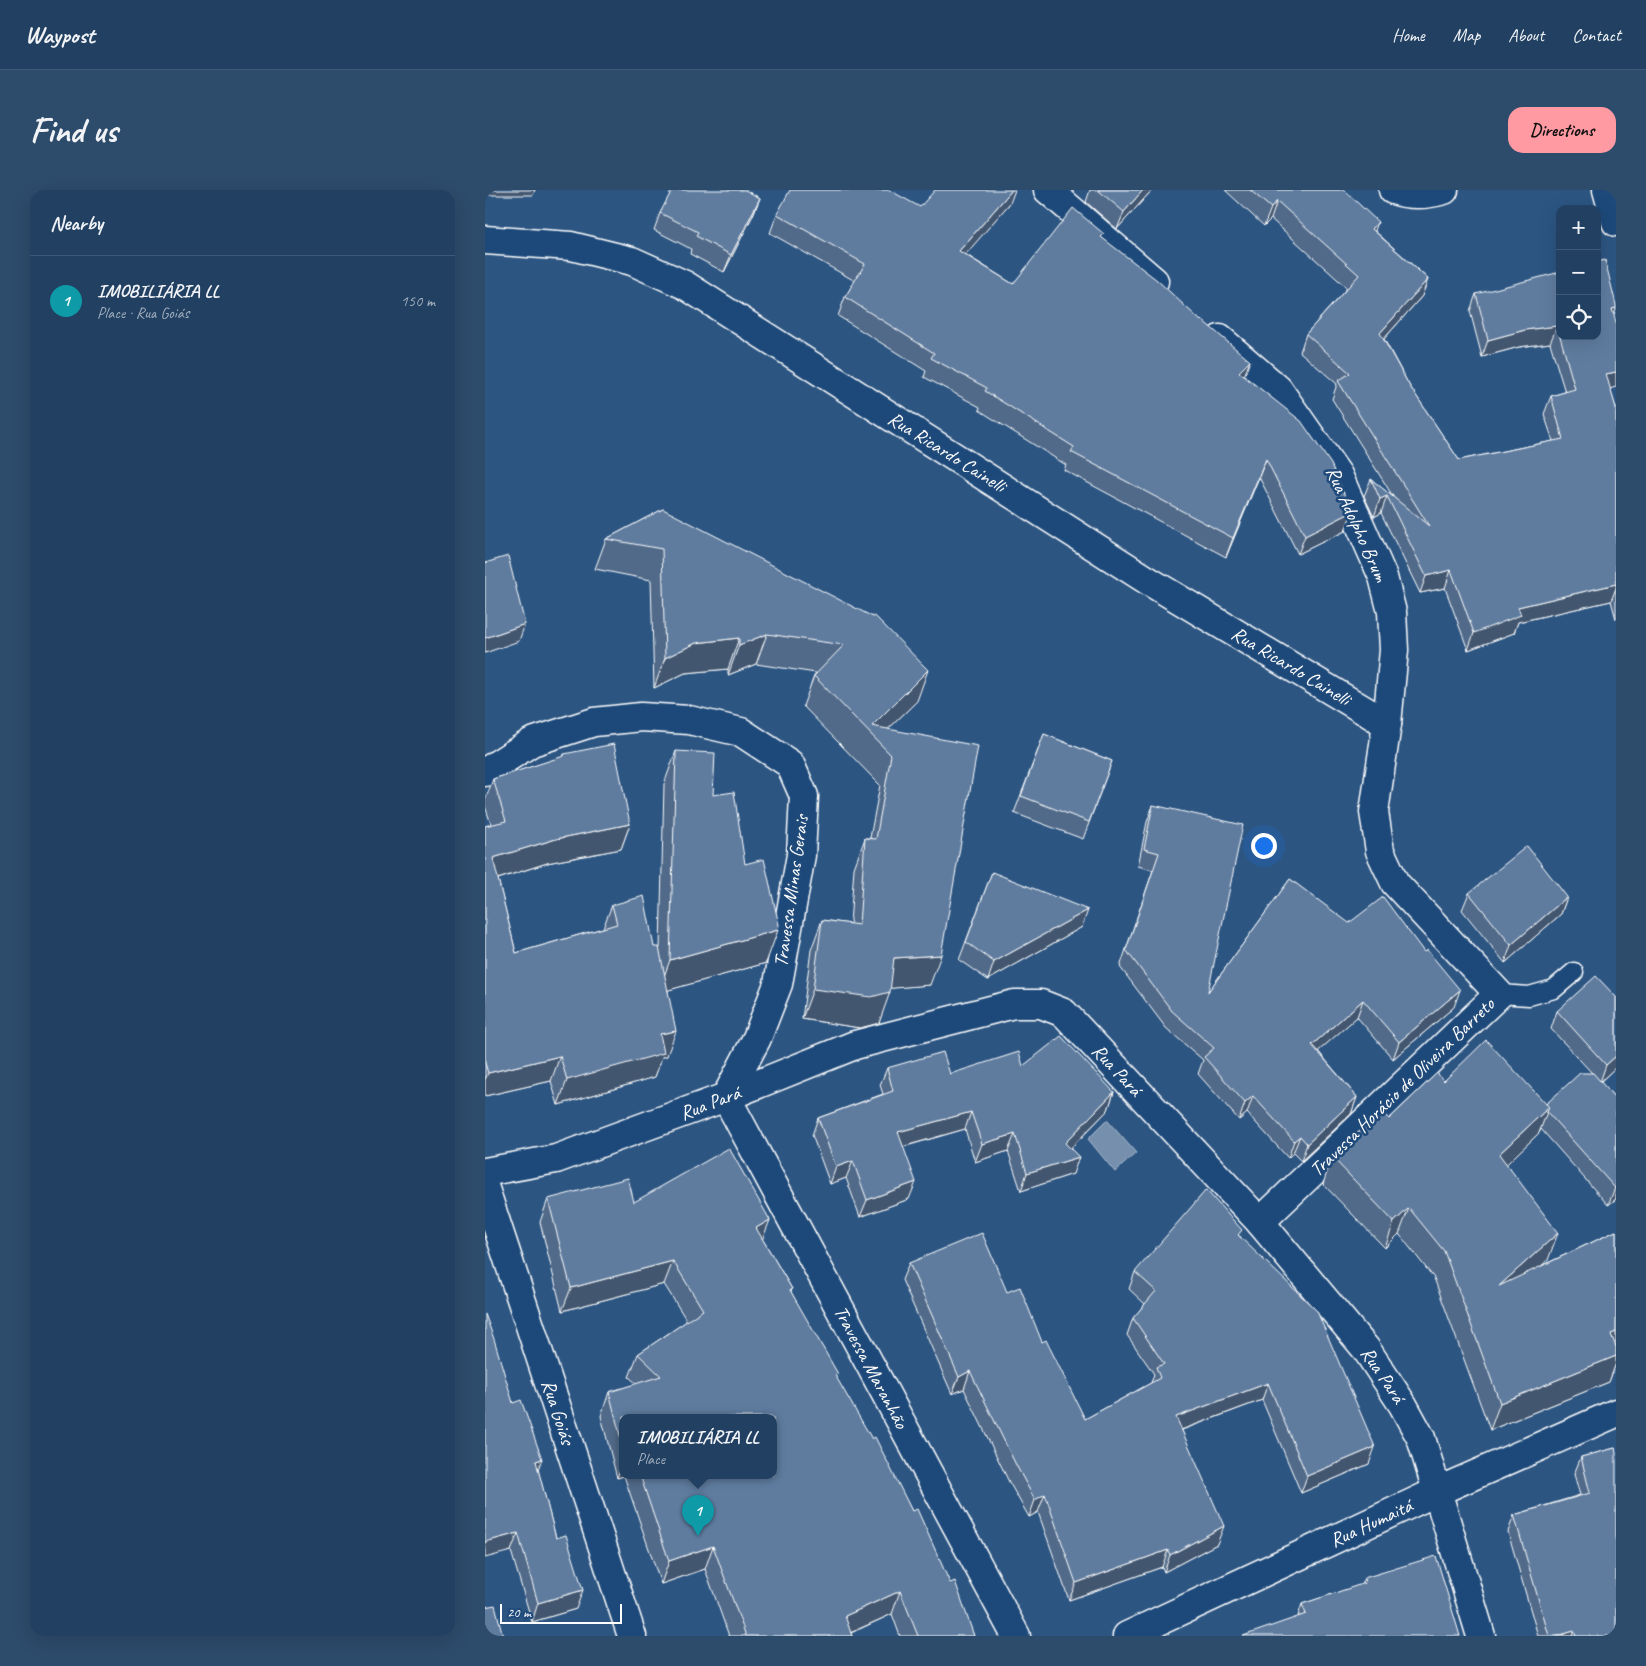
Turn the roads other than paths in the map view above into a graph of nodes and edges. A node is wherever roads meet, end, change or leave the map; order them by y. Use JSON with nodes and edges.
{"nodes":[{"id":1,"x":1048,"y":190,"type":"edge"},
{"id":2,"x":1393,"y":190,"type":"edge"},
{"id":3,"x":1444,"y":190,"type":"edge"},
{"id":4,"x":1607,"y":190,"type":"edge"},
{"id":5,"x":1616,"y":222,"type":"edge"},
{"id":6,"x":485,"y":240,"type":"edge"},
{"id":7,"x":1174,"y":298,"type":"edge"},
{"id":8,"x":1204,"y":324,"type":"edge"},
{"id":9,"x":1387,"y":724,"type":"junction"},
{"id":10,"x":485,"y":772,"type":"edge"},
{"id":11,"x":1395,"y":883,"type":"joint"},
{"id":12,"x":1574,"y":972,"type":"dead end"},
{"id":13,"x":1499,"y":994,"type":"junction"},
{"id":14,"x":726,"y":1098,"type":"junction"},
{"id":15,"x":485,"y":1172,"type":"edge"},
{"id":16,"x":485,"y":1189,"type":"edge"},
{"id":17,"x":1260,"y":1222,"type":"junction"},
{"id":18,"x":1616,"y":1413,"type":"edge"},
{"id":19,"x":1438,"y":1491,"type":"junction"},
{"id":20,"x":632,"y":1636,"type":"edge"},
{"id":21,"x":1016,"y":1636,"type":"edge"},
{"id":22,"x":1127,"y":1636,"type":"edge"},
{"id":23,"x":1481,"y":1636,"type":"edge"}],
"edges":[{"from":1,"to":7,"type":"street"},
{"from":2,"to":3,"type":"street"},
{"from":4,"to":5,"type":"street"},
{"from":6,"to":9,"type":"street","name":"Rua Ricardo Cainelli"},
{"from":8,"to":9,"type":"street","name":"Rua Adolpho Brum"},
{"from":9,"to":11,"type":"street","name":"Rua Adolpho Brum"},
{"from":10,"to":14,"type":"street","name":"Travessa Minas Gerais"},
{"from":11,"to":13,"type":"street","name":"Travessa Horácio de Oliveira Barreto"},
{"from":12,"to":13,"type":"lane"},
{"from":13,"to":17,"type":"street","name":"Travessa Horácio de Oliveira Barreto"},
{"from":14,"to":15,"type":"street","name":"Rua Pará"},
{"from":14,"to":17,"type":"street","name":"Rua Pará"},
{"from":14,"to":21,"type":"street","name":"Travessa Maranhão"},
{"from":16,"to":20,"type":"street","name":"Rua Goiás"},
{"from":17,"to":19,"type":"street","name":"Rua Pará"},
{"from":18,"to":19,"type":"street","name":"Rua Humaitá"},
{"from":19,"to":22,"type":"street","name":"Rua Humaitá"},
{"from":19,"to":23,"type":"street","name":"Rua Pará"}]}
